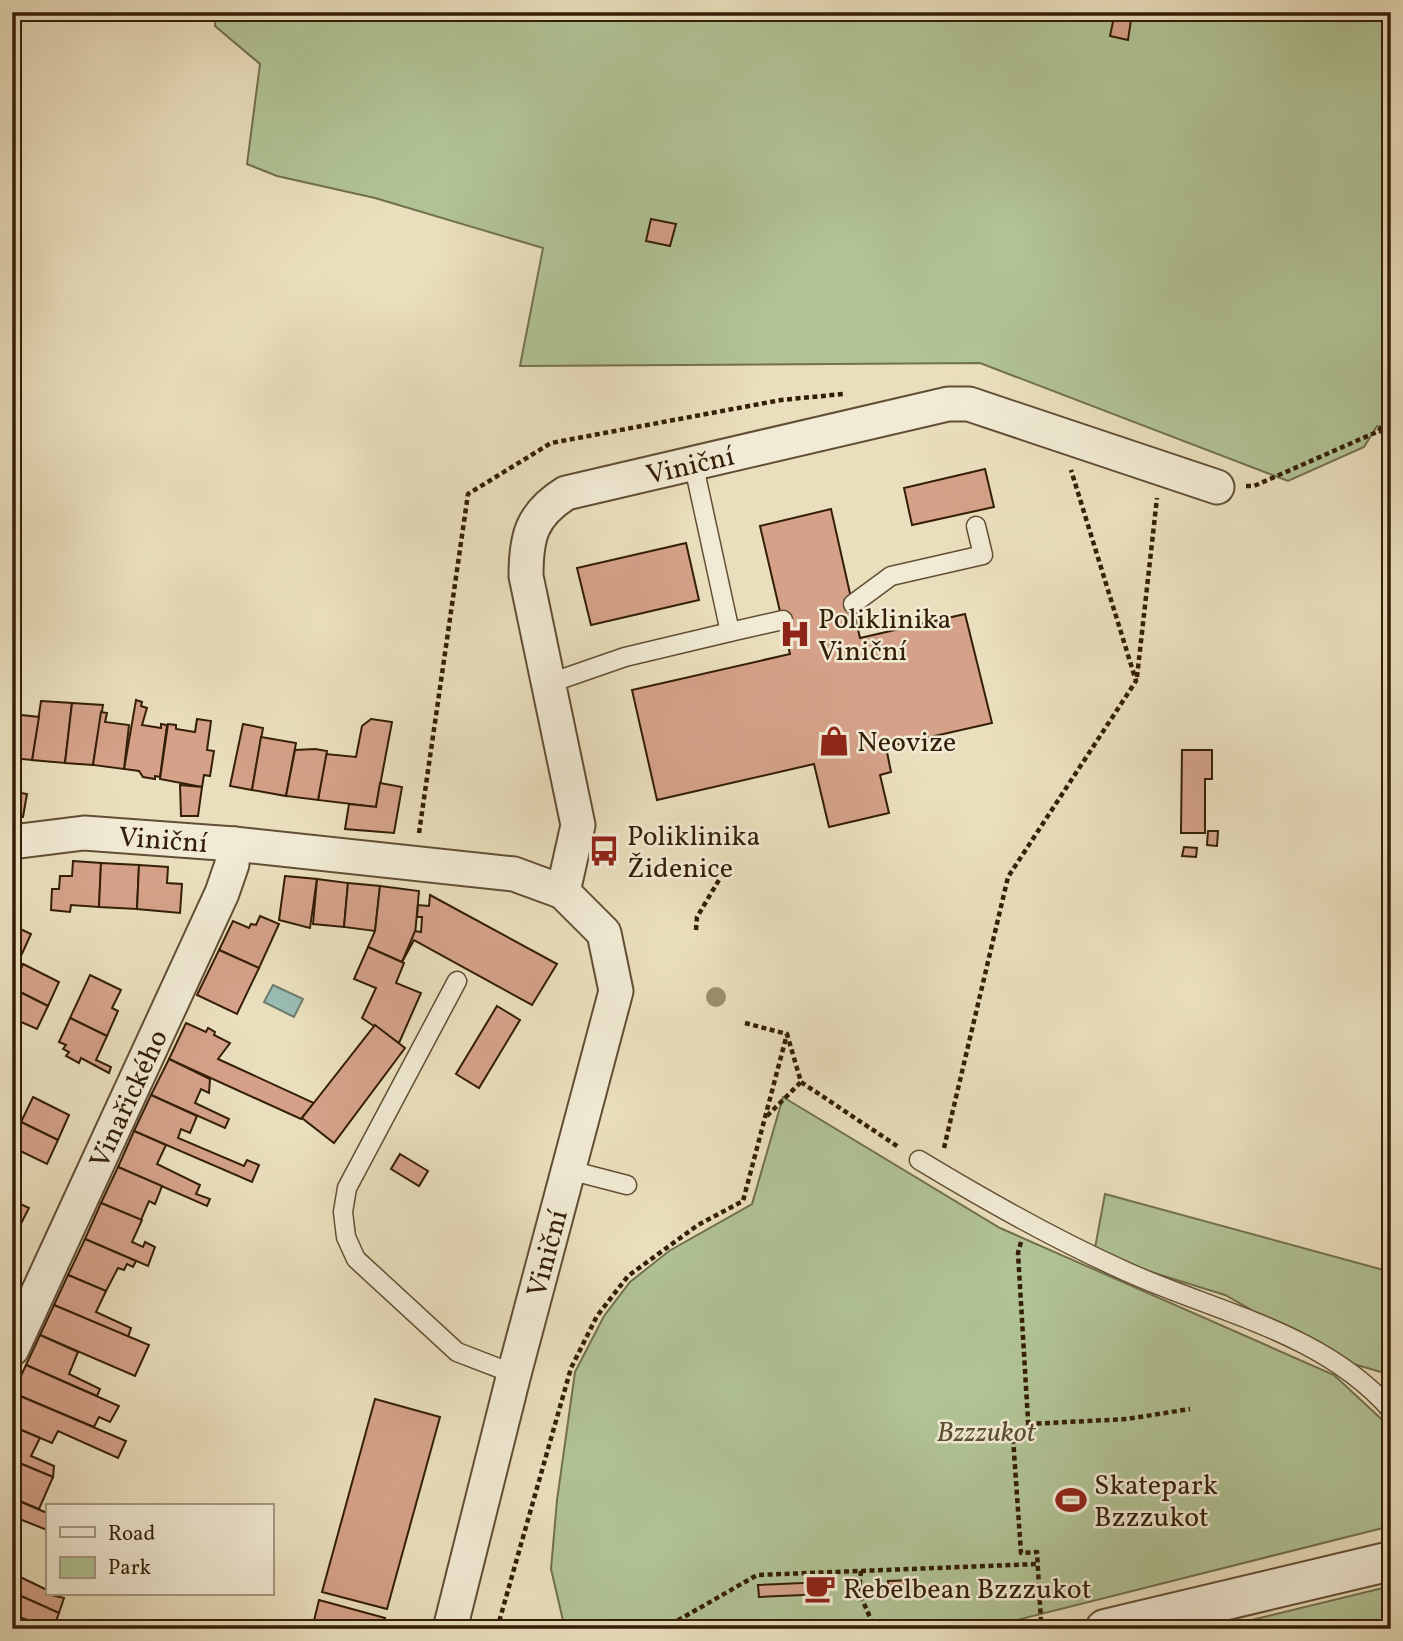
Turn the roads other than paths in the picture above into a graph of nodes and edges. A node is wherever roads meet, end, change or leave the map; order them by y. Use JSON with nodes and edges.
{"nodes":[{"id":1,"x":693,"y":462,"type":"junction"},
{"id":2,"x":1217,"y":487,"type":"road end"},
{"id":3,"x":976,"y":526,"type":"dead end"},
{"id":4,"x":853,"y":604,"type":"dead end"},
{"id":5,"x":783,"y":620,"type":"dead end"},
{"id":6,"x":730,"y":632,"type":"junction"},
{"id":7,"x":550,"y":683,"type":"junction"},
{"id":8,"x":12,"y":842,"type":"edge"},
{"id":9,"x":234,"y":844,"type":"junction"},
{"id":10,"x":563,"y":892,"type":"junction"},
{"id":11,"x":457,"y":981,"type":"dead end"},
{"id":12,"x":919,"y":1160,"type":"road end"},
{"id":13,"x":569,"y":1170,"type":"junction"},
{"id":14,"x":628,"y":1185,"type":"dead end"},
{"id":15,"x":12,"y":1349,"type":"edge"},
{"id":16,"x":514,"y":1374,"type":"junction"},
{"id":17,"x":1391,"y":1410,"type":"edge"},
{"id":18,"x":1391,"y":1561,"type":"edge"},
{"id":19,"x":450,"y":1629,"type":"edge"},
{"id":20,"x":1105,"y":1629,"type":"edge"}],
"edges":[{"from":1,"to":2,"type":"street","name":"Viniční"},
{"from":1,"to":6,"type":"lane"},
{"from":1,"to":7,"type":"street","name":"Viniční"},
{"from":3,"to":4,"type":"lane"},
{"from":5,"to":6,"type":"lane"},
{"from":6,"to":7,"type":"lane"},
{"from":7,"to":10,"type":"street","name":"Viniční"},
{"from":8,"to":9,"type":"street","name":"Viniční"},
{"from":9,"to":10,"type":"street","name":"Viniční"},
{"from":9,"to":15,"type":"street","name":"Vinařického"},
{"from":10,"to":13,"type":"street","name":"Viniční"},
{"from":11,"to":16,"type":"lane"},
{"from":12,"to":17,"type":"lane"},
{"from":13,"to":14,"type":"lane"},
{"from":13,"to":16,"type":"street","name":"Viniční"},
{"from":16,"to":19,"type":"street","name":"Viniční"},
{"from":18,"to":20,"type":"street"}]}
